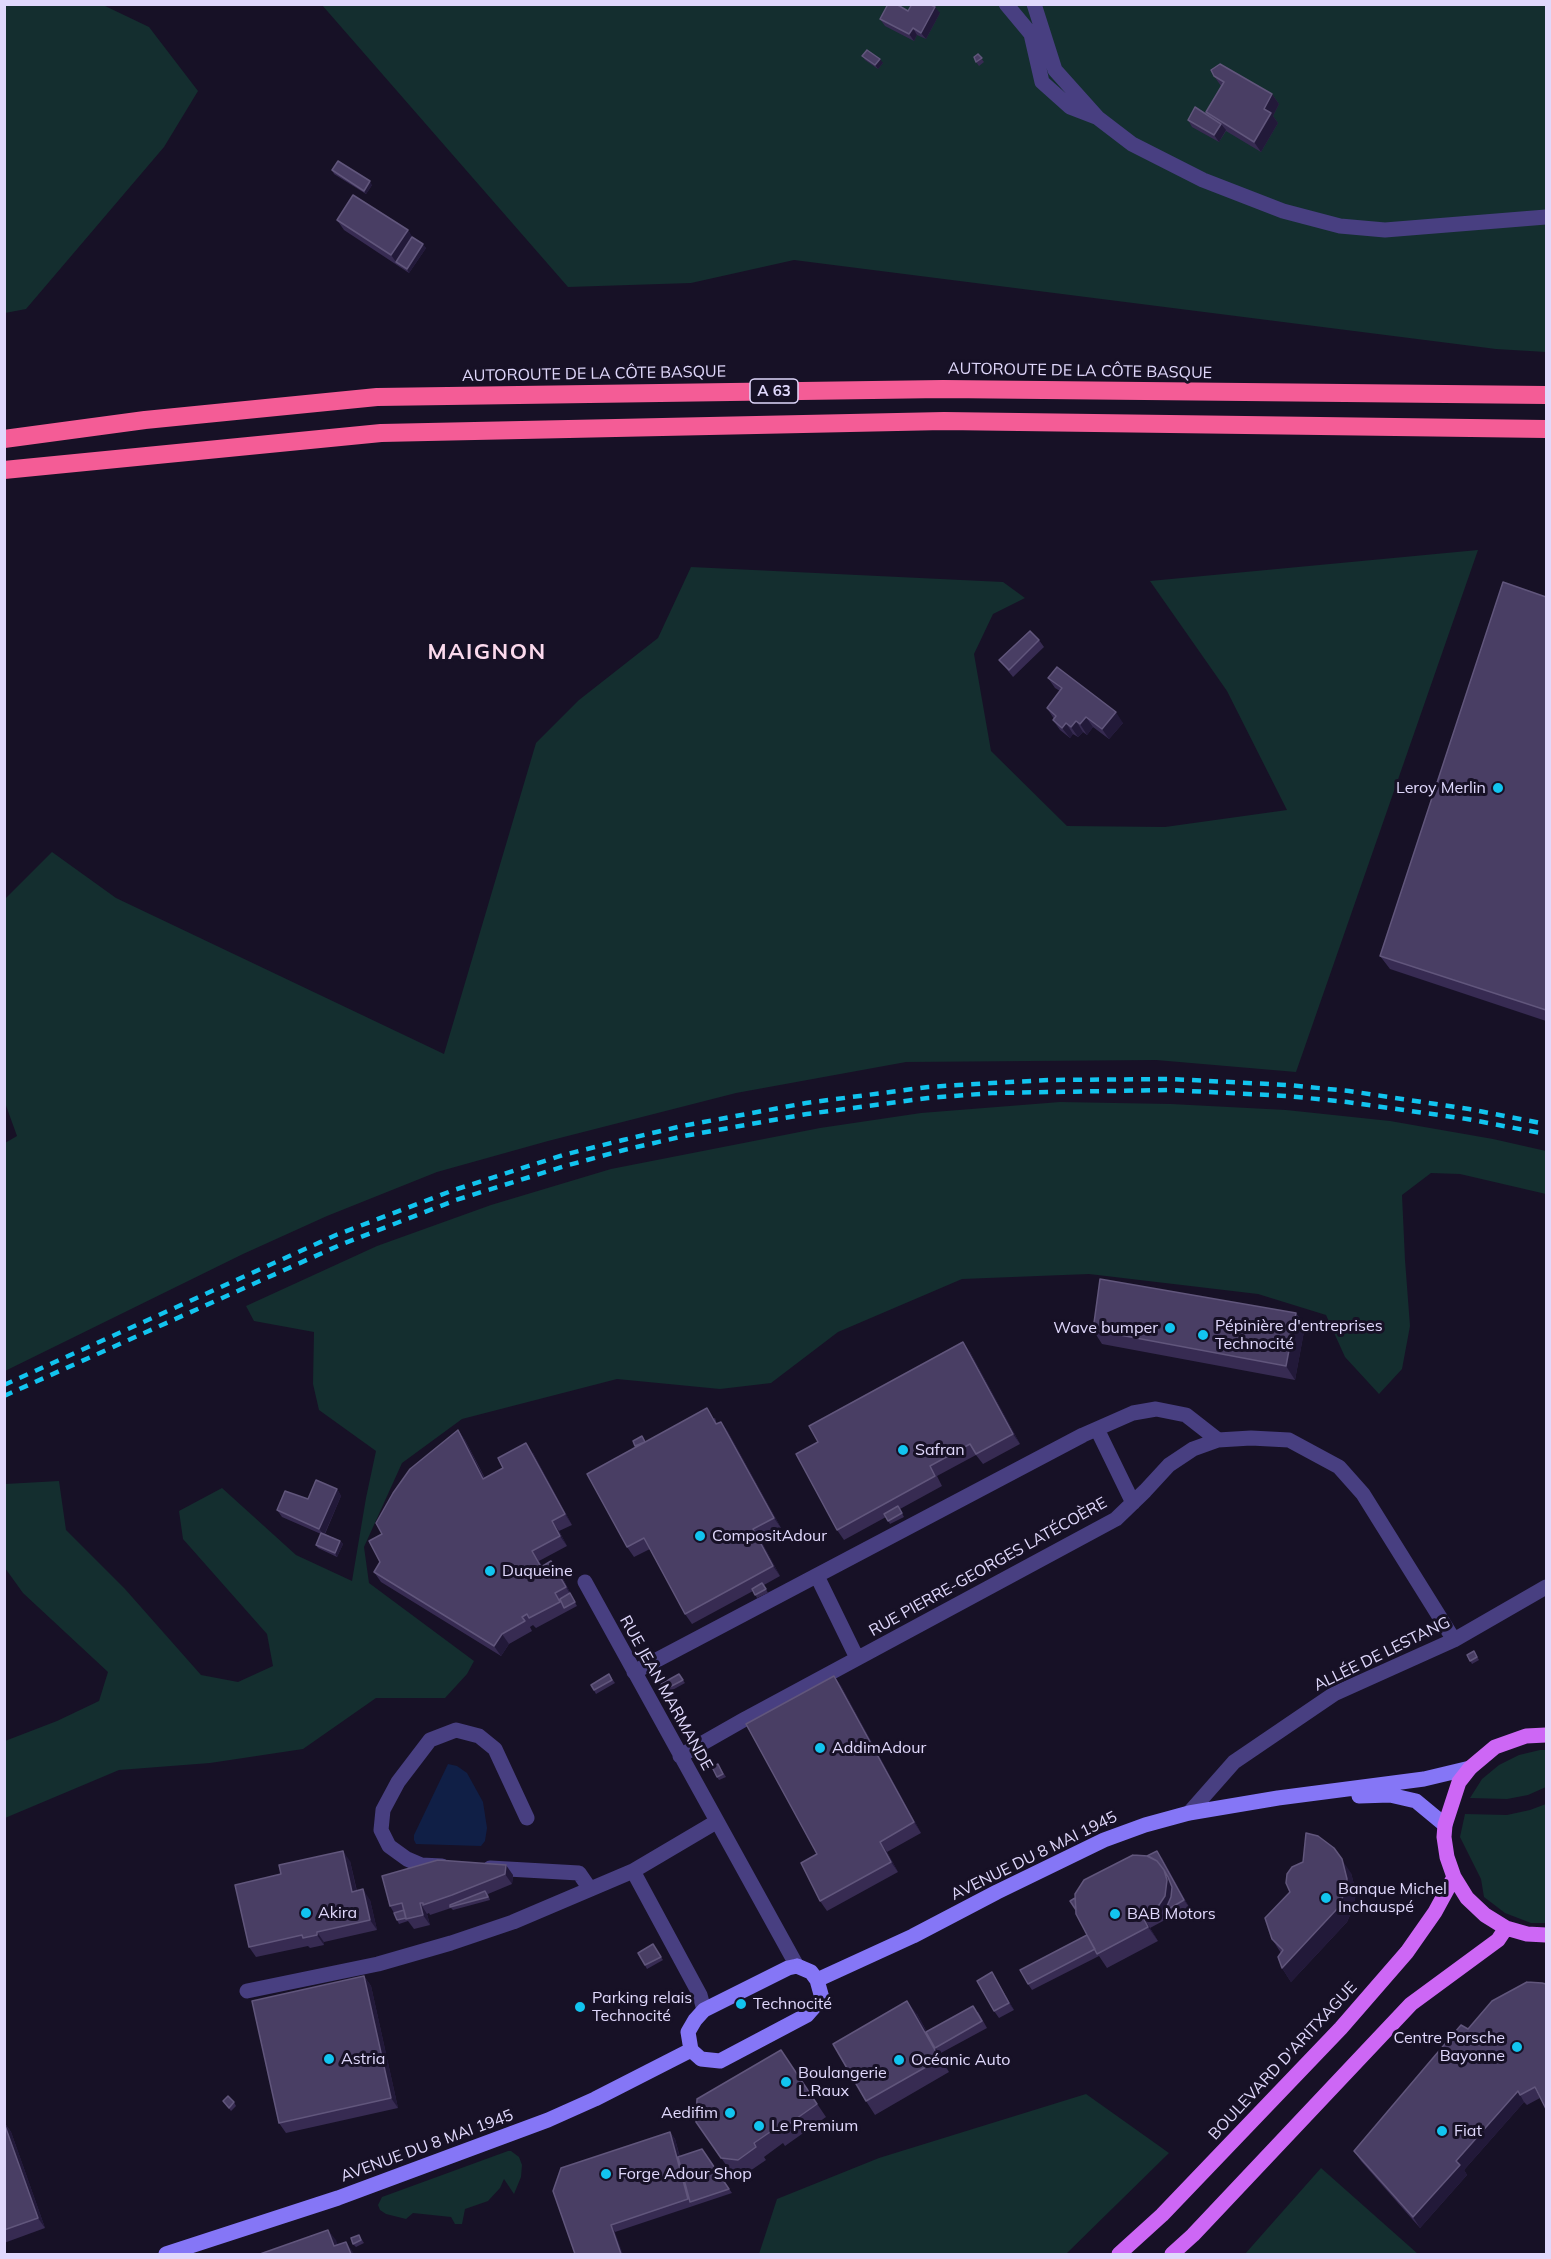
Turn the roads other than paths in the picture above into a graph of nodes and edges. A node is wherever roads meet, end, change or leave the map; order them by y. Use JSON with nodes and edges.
{"nodes":[{"id":1,"x":1006,"y":4,"type":"edge"},
{"id":2,"x":1034,"y":4,"type":"edge"},
{"id":3,"x":1098,"y":118,"type":"junction"},
{"id":4,"x":1546,"y":217,"type":"edge"},
{"id":5,"x":1546,"y":395,"type":"edge"},
{"id":6,"x":1546,"y":429,"type":"edge"},
{"id":7,"x":4,"y":439,"type":"edge"},
{"id":8,"x":4,"y":470,"type":"edge"},
{"id":9,"x":1097,"y":1429,"type":"junction"},
{"id":10,"x":1218,"y":1440,"type":"junction"},
{"id":11,"x":1133,"y":1503,"type":"junction"},
{"id":12,"x":817,"y":1576,"type":"junction"},
{"id":13,"x":585,"y":1582,"type":"dead end"},
{"id":14,"x":1546,"y":1587,"type":"edge"},
{"id":15,"x":1454,"y":1640,"type":"junction"},
{"id":16,"x":857,"y":1658,"type":"junction"},
{"id":17,"x":634,"y":1672,"type":"junction"},
{"id":18,"x":1546,"y":1735,"type":"edge"},
{"id":19,"x":680,"y":1756,"type":"junction"},
{"id":20,"x":1470,"y":1768,"type":"junction"},
{"id":21,"x":1278,"y":1798,"type":"junction"},
{"id":22,"x":1189,"y":1813,"type":"junction"},
{"id":23,"x":527,"y":1818,"type":"dead end"},
{"id":24,"x":716,"y":1822,"type":"junction"},
{"id":25,"x":1445,"y":1825,"type":"junction"},
{"id":26,"x":455,"y":1866,"type":"edge"},
{"id":27,"x":477,"y":1868,"type":"edge"},
{"id":28,"x":633,"y":1871,"type":"junction"},
{"id":29,"x":1454,"y":1877,"type":"junction"},
{"id":30,"x":590,"y":1889,"type":"junction"},
{"id":31,"x":1506,"y":1928,"type":"junction"},
{"id":32,"x":1546,"y":1935,"type":"edge"},
{"id":33,"x":797,"y":1966,"type":"junction"},
{"id":34,"x":817,"y":1980,"type":"junction"},
{"id":35,"x":247,"y":1991,"type":"dead end"},
{"id":36,"x":704,"y":2010,"type":"junction"},
{"id":37,"x":691,"y":2050,"type":"junction"},
{"id":38,"x":166,"y":2254,"type":"edge"},
{"id":39,"x":1119,"y":2254,"type":"edge"},
{"id":40,"x":1172,"y":2254,"type":"edge"}],
"edges":[{"from":1,"to":3,"type":"street"},
{"from":2,"to":3,"type":"street"},
{"from":3,"to":4,"type":"street"},
{"from":5,"to":7,"type":"highway","name":"AUTOROUTE DE LA CÔTE BASQUE","number":"A 63"},
{"from":6,"to":8,"type":"highway","number":"A 63"},
{"from":9,"to":10,"type":"street"},
{"from":9,"to":11,"type":"street","name":"RUE PIERRE-GEORGES LATÉCOÈRE"},
{"from":9,"to":12,"type":"street"},
{"from":10,"to":11,"type":"street","name":"RUE PIERRE-GEORGES LATÉCOÈRE"},
{"from":10,"to":15,"type":"street","name":"RUE PIERRE-GEORGES LATÉCOÈRE"},
{"from":11,"to":16,"type":"street","name":"RUE PIERRE-GEORGES LATÉCOÈRE"},
{"from":12,"to":16,"type":"street","name":"RUE PIERRE-GEORGES LATÉCOÈRE"},
{"from":12,"to":17,"type":"street"},
{"from":13,"to":17,"type":"street","name":"RUE JEAN MARMANDE"},
{"from":14,"to":15,"type":"street","name":"ALLÉE DE LESTANG"},
{"from":15,"to":22,"type":"street","name":"ALLÉE DE LESTANG"},
{"from":16,"to":19,"type":"street","name":"RUE PIERRE-GEORGES LATÉCOÈRE"},
{"from":17,"to":19,"type":"street","name":"RUE JEAN MARMANDE"},
{"from":18,"to":20,"type":"main road"},
{"from":19,"to":24,"type":"street","name":"RUE JEAN MARMANDE"},
{"from":20,"to":21,"type":"main road","name":"AVENUE DU 8 MAI 1945"},
{"from":20,"to":25,"type":"main road"},
{"from":21,"to":22,"type":"main road","name":"AVENUE DU 8 MAI 1945"},
{"from":21,"to":25,"type":"main road","name":"AVENUE DU 8 MAI 1945"},
{"from":22,"to":34,"type":"main road","name":"AVENUE DU 8 MAI 1945"},
{"from":23,"to":26,"type":"street"},
{"from":24,"to":28,"type":"street"},
{"from":24,"to":33,"type":"street","name":"RUE JEAN MARMANDE"},
{"from":25,"to":29,"type":"main road"},
{"from":27,"to":30,"type":"street"},
{"from":28,"to":30,"type":"street"},
{"from":28,"to":36,"type":"street"},
{"from":29,"to":31,"type":"main road"},
{"from":29,"to":39,"type":"main road","name":"BOULEVARD D'ARITXAGUE"},
{"from":30,"to":35,"type":"street"},
{"from":31,"to":32,"type":"main road"},
{"from":31,"to":40,"type":"main road"},
{"from":33,"to":34,"type":"main road"},
{"from":33,"to":36,"type":"main road"},
{"from":34,"to":37,"type":"main road"},
{"from":36,"to":37,"type":"main road"},
{"from":37,"to":38,"type":"main road","name":"AVENUE DU 8 MAI 1945"}]}
